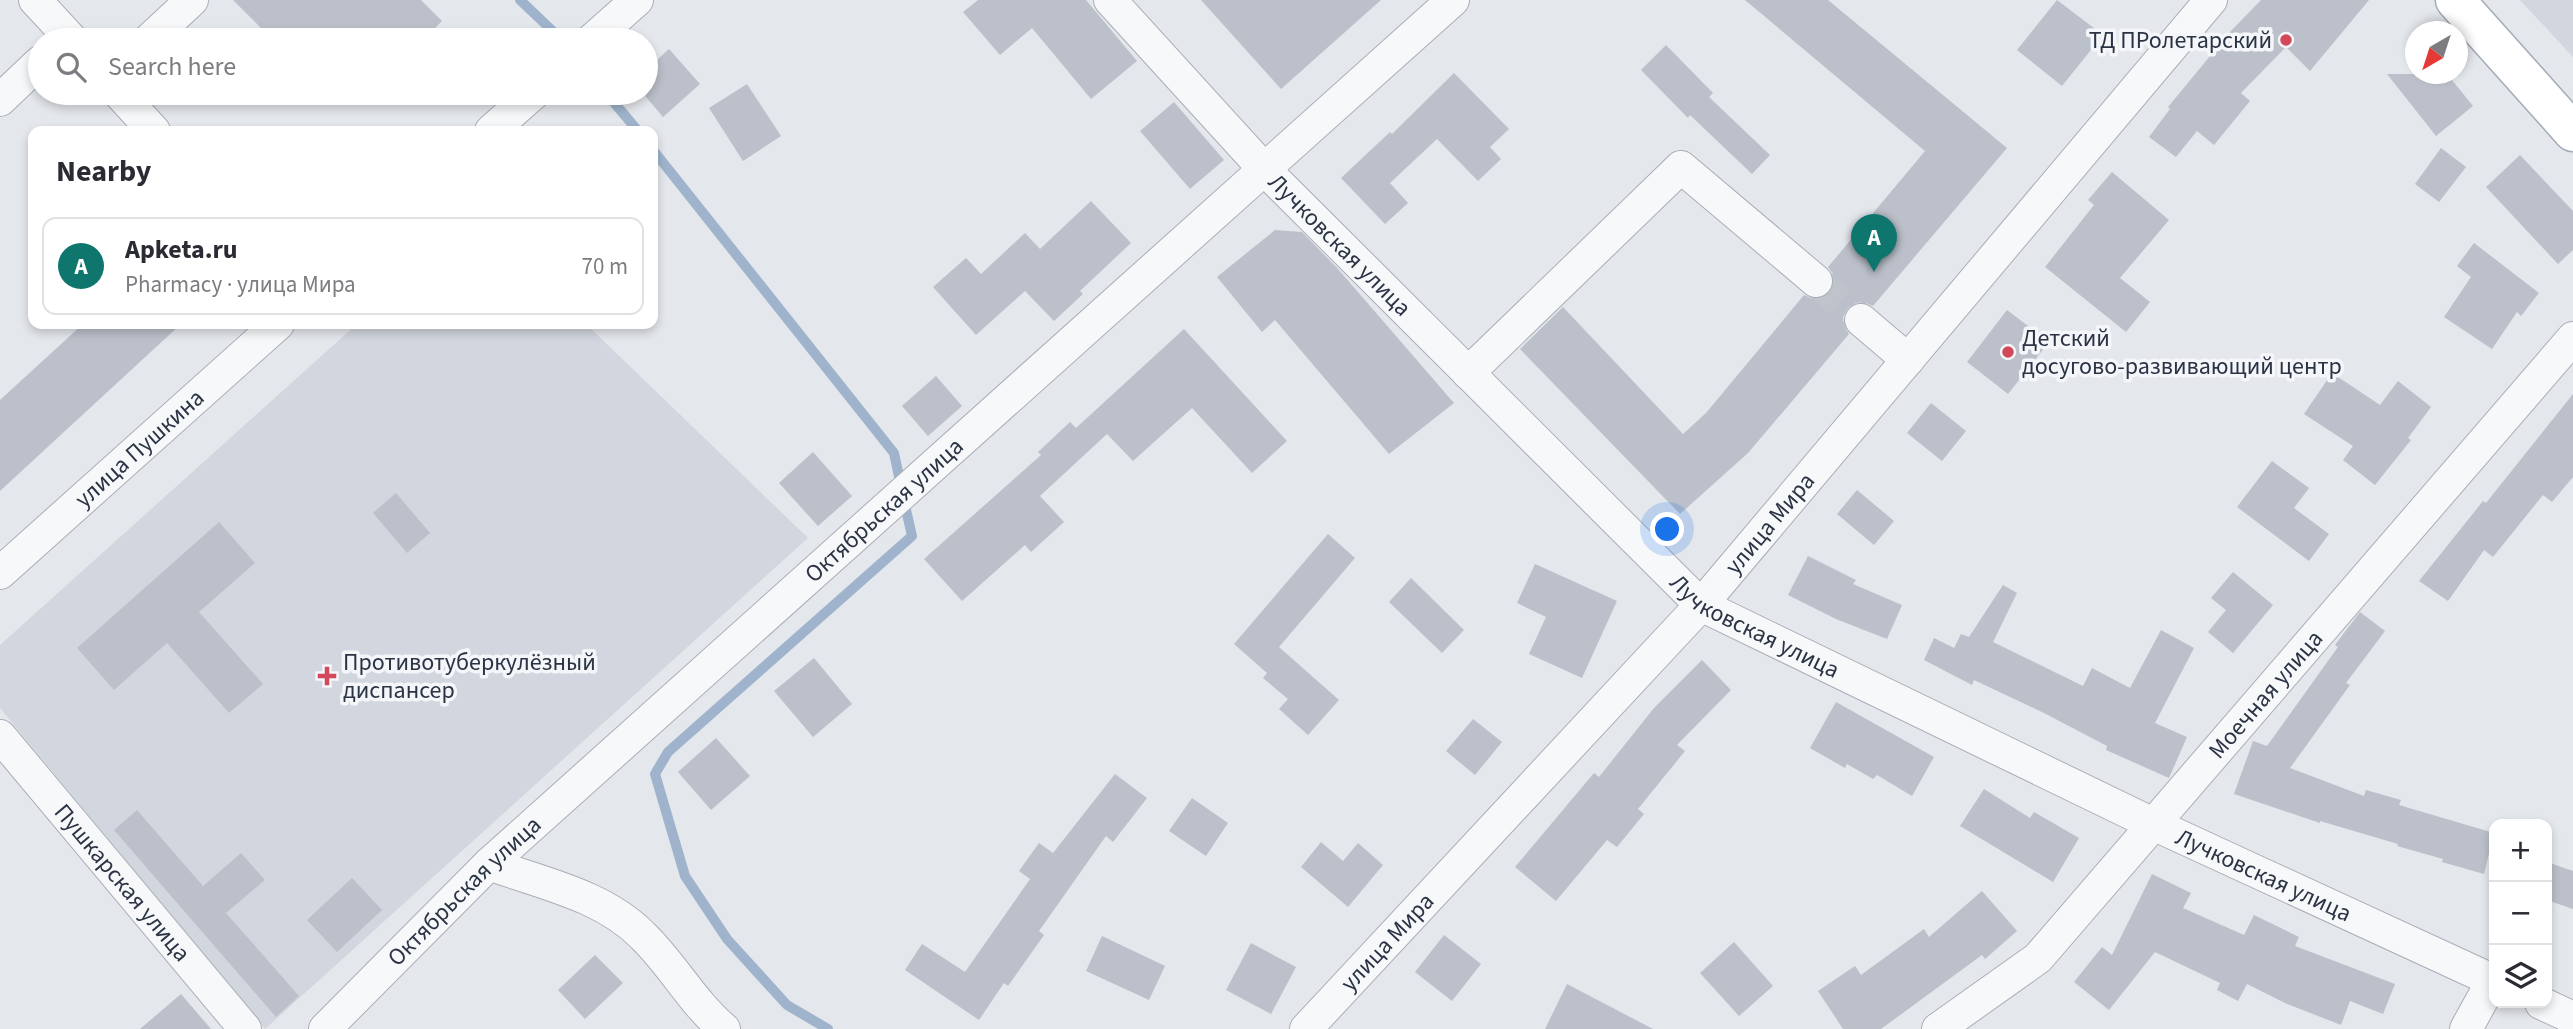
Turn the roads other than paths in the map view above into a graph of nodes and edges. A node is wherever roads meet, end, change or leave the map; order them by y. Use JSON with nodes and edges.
{"nodes":[{"id":1,"x":36,"y":0,"type":"edge"},
{"id":2,"x":192,"y":0,"type":"edge"},
{"id":3,"x":637,"y":0,"type":"edge"},
{"id":4,"x":1110,"y":0,"type":"edge"},
{"id":5,"x":1453,"y":0,"type":"edge"},
{"id":6,"x":2211,"y":0,"type":"edge"},
{"id":7,"x":2455,"y":0,"type":"edge"},
{"id":8,"x":58,"y":28,"type":"edge"},
{"id":9,"x":162,"y":28,"type":"edge"},
{"id":10,"x":606,"y":28,"type":"edge"},
{"id":11,"x":28,"y":73,"type":"edge"},
{"id":12,"x":0,"y":100,"type":"edge"},
{"id":13,"x":130,"y":105,"type":"edge"},
{"id":14,"x":520,"y":105,"type":"edge"},
{"id":15,"x":149,"y":126,"type":"edge"},
{"id":16,"x":497,"y":126,"type":"edge"},
{"id":17,"x":2573,"y":132,"type":"edge"},
{"id":18,"x":1265,"y":170,"type":"junction"},
{"id":19,"x":1816,"y":281,"type":"tunnel mouth"},
{"id":20,"x":1861,"y":320,"type":"tunnel mouth"},
{"id":21,"x":272,"y":329,"type":"edge"},
{"id":22,"x":2573,"y":338,"type":"edge"},
{"id":23,"x":1908,"y":360,"type":"junction"},
{"id":24,"x":1468,"y":373,"type":"junction"},
{"id":25,"x":0,"y":573,"type":"edge"},
{"id":26,"x":1701,"y":605,"type":"junction"},
{"id":27,"x":0,"y":736,"type":"edge"},
{"id":28,"x":2153,"y":824,"type":"junction"},
{"id":29,"x":489,"y":864,"type":"junction"},
{"id":30,"x":2489,"y":979,"type":"edge"},
{"id":31,"x":2489,"y":990,"type":"edge"},
{"id":32,"x":2552,"y":1008,"type":"edge"},
{"id":33,"x":2573,"y":1018,"type":"edge"},
{"id":34,"x":245,"y":1029,"type":"edge"},
{"id":35,"x":325,"y":1029,"type":"edge"},
{"id":36,"x":724,"y":1029,"type":"edge"},
{"id":37,"x":1306,"y":1029,"type":"edge"},
{"id":38,"x":1938,"y":1029,"type":"edge"},
{"id":39,"x":2466,"y":1029,"type":"edge"}],
"edges":[{"from":1,"to":8,"type":"street"},
{"from":2,"to":9,"type":"street"},
{"from":3,"to":10,"type":"street"},
{"from":4,"to":18,"type":"street","name":"Лучковская улица"},
{"from":5,"to":18,"type":"street","name":"Октябрьская улица"},
{"from":6,"to":23,"type":"street","name":"улица Мира"},
{"from":7,"to":17,"type":"main road"},
{"from":11,"to":12,"type":"street"},
{"from":13,"to":15,"type":"street"},
{"from":14,"to":16,"type":"street"},
{"from":18,"to":24,"type":"street","name":"Лучковская улица"},
{"from":18,"to":29,"type":"street","name":"Октябрьская улица"},
{"from":19,"to":24,"type":"street"},
{"from":20,"to":23,"type":"street"},
{"from":21,"to":25,"type":"street","name":"улица Пушкина"},
{"from":22,"to":28,"type":"street","name":"Моечная улица"},
{"from":23,"to":26,"type":"street","name":"улица Мира"},
{"from":24,"to":26,"type":"street","name":"Лучковская улица"},
{"from":26,"to":28,"type":"street","name":"Лучковская улица"},
{"from":26,"to":37,"type":"street","name":"улица Мира"},
{"from":27,"to":34,"type":"street","name":"Пушкарская улица"},
{"from":28,"to":30,"type":"street","name":"Лучковская улица"},
{"from":28,"to":38,"type":"street","name":"Моечная улица"},
{"from":29,"to":35,"type":"street","name":"Октябрьская улица"},
{"from":29,"to":36,"type":"street"},
{"from":31,"to":39,"type":"street"},
{"from":32,"to":33,"type":"street"}]}
